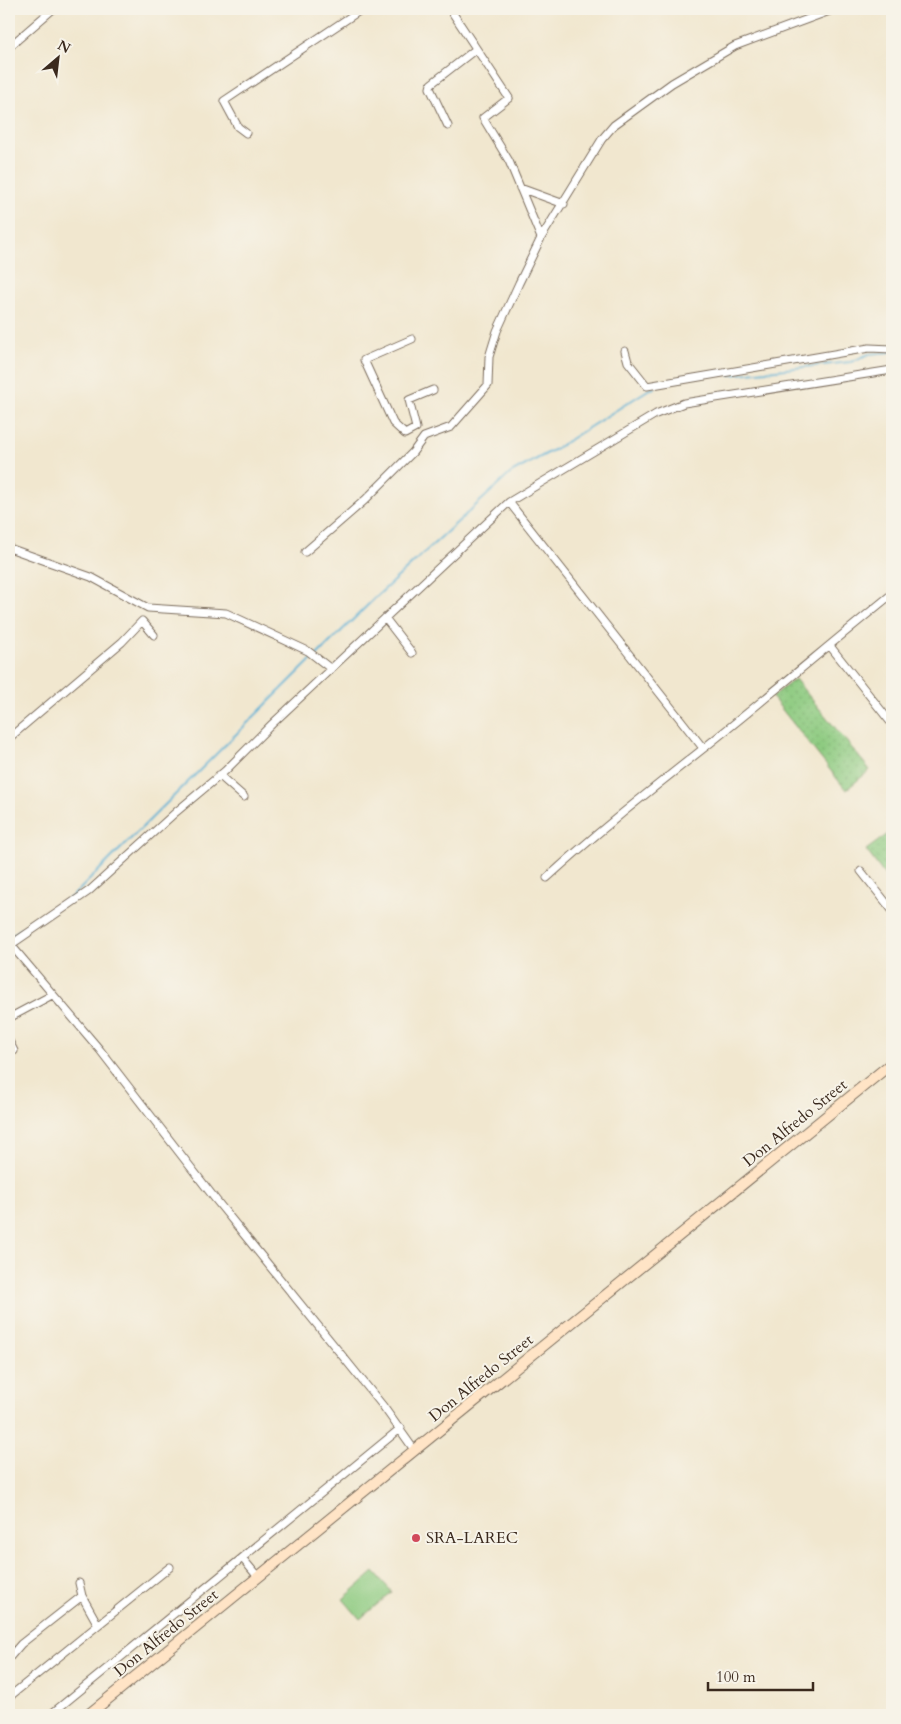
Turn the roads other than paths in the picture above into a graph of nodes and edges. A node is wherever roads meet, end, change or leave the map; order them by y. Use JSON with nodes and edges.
{"nodes":[{"id":1,"x":53,"y":9,"type":"edge"},
{"id":2,"x":362,"y":9,"type":"edge"},
{"id":3,"x":450,"y":9,"type":"edge"},
{"id":4,"x":835,"y":9,"type":"edge"},
{"id":5,"x":9,"y":47,"type":"edge"},
{"id":6,"x":476,"y":49,"type":"junction"},
{"id":7,"x":448,"y":126,"type":"dead end"},
{"id":8,"x":246,"y":133,"type":"dead end"},
{"id":9,"x":520,"y":188,"type":"junction"},
{"id":10,"x":564,"y":204,"type":"junction"},
{"id":11,"x":541,"y":238,"type":"junction"},
{"id":12,"x":412,"y":339,"type":"dead end"},
{"id":13,"x":892,"y":349,"type":"edge"},
{"id":14,"x":625,"y":351,"type":"dead end"},
{"id":15,"x":892,"y":370,"type":"edge"},
{"id":16,"x":433,"y":390,"type":"dead end"},
{"id":17,"x":509,"y":502,"type":"junction"},
{"id":18,"x":9,"y":548,"type":"edge"},
{"id":19,"x":305,"y":552,"type":"dead end"},
{"id":20,"x":892,"y":594,"type":"edge"},
{"id":21,"x":385,"y":618,"type":"junction"},
{"id":22,"x":154,"y":635,"type":"dead end"},
{"id":23,"x":830,"y":646,"type":"junction"},
{"id":24,"x":412,"y":653,"type":"dead end"},
{"id":25,"x":329,"y":667,"type":"junction"},
{"id":26,"x":892,"y":724,"type":"edge"},
{"id":27,"x":9,"y":738,"type":"edge"},
{"id":28,"x":704,"y":748,"type":"junction"},
{"id":29,"x":219,"y":775,"type":"junction"},
{"id":30,"x":244,"y":797,"type":"dead end"},
{"id":31,"x":861,"y":871,"type":"dead end"},
{"id":32,"x":547,"y":878,"type":"dead end"},
{"id":33,"x":892,"y":910,"type":"edge"},
{"id":34,"x":10,"y":946,"type":"edge"},
{"id":35,"x":52,"y":995,"type":"junction"},
{"id":36,"x":9,"y":1018,"type":"edge"},
{"id":37,"x":9,"y":1041,"type":"edge"},
{"id":38,"x":14,"y":1051,"type":"dead end"},
{"id":39,"x":892,"y":1063,"type":"edge"},
{"id":40,"x":400,"y":1428,"type":"junction"},
{"id":41,"x":415,"y":1451,"type":"junction"},
{"id":42,"x":243,"y":1559,"type":"junction"},
{"id":43,"x":170,"y":1567,"type":"dead end"},
{"id":44,"x":258,"y":1577,"type":"junction"},
{"id":45,"x":79,"y":1583,"type":"dead end"},
{"id":46,"x":82,"y":1596,"type":"junction"},
{"id":47,"x":97,"y":1623,"type":"junction"},
{"id":48,"x":9,"y":1658,"type":"edge"},
{"id":49,"x":9,"y":1697,"type":"edge"},
{"id":50,"x":9,"y":1709,"type":"edge"},
{"id":51,"x":13,"y":1715,"type":"edge"},
{"id":52,"x":50,"y":1715,"type":"edge"},
{"id":53,"x":88,"y":1715,"type":"edge"}],
"edges":[{"from":1,"to":5,"type":"street"},
{"from":2,"to":8,"type":"street"},
{"from":3,"to":6,"type":"street"},
{"from":4,"to":10,"type":"street"},
{"from":6,"to":7,"type":"street"},
{"from":6,"to":9,"type":"street"},
{"from":9,"to":10,"type":"street"},
{"from":9,"to":11,"type":"street"},
{"from":10,"to":11,"type":"street"},
{"from":11,"to":19,"type":"street"},
{"from":12,"to":16,"type":"street"},
{"from":13,"to":14,"type":"street"},
{"from":15,"to":17,"type":"street"},
{"from":17,"to":21,"type":"street"},
{"from":17,"to":28,"type":"street"},
{"from":18,"to":25,"type":"street"},
{"from":20,"to":23,"type":"street"},
{"from":21,"to":24,"type":"street"},
{"from":21,"to":25,"type":"street"},
{"from":22,"to":27,"type":"street"},
{"from":23,"to":26,"type":"street"},
{"from":23,"to":28,"type":"street"},
{"from":25,"to":29,"type":"street"},
{"from":28,"to":32,"type":"street"},
{"from":29,"to":30,"type":"street"},
{"from":29,"to":34,"type":"street"},
{"from":31,"to":33,"type":"street"},
{"from":34,"to":35,"type":"street"},
{"from":35,"to":36,"type":"street"},
{"from":35,"to":40,"type":"street"},
{"from":37,"to":38,"type":"street"},
{"from":39,"to":41,"type":"street","name":"Don Alfredo Street"},
{"from":40,"to":41,"type":"street"},
{"from":40,"to":42,"type":"street"},
{"from":41,"to":44,"type":"street","name":"Don Alfredo Street"},
{"from":42,"to":44,"type":"street"},
{"from":42,"to":52,"type":"street"},
{"from":43,"to":47,"type":"street"},
{"from":44,"to":53,"type":"street","name":"Don Alfredo Street"},
{"from":45,"to":46,"type":"street"},
{"from":46,"to":47,"type":"street"},
{"from":46,"to":48,"type":"street"},
{"from":47,"to":49,"type":"street"},
{"from":50,"to":51,"type":"street"}]}
